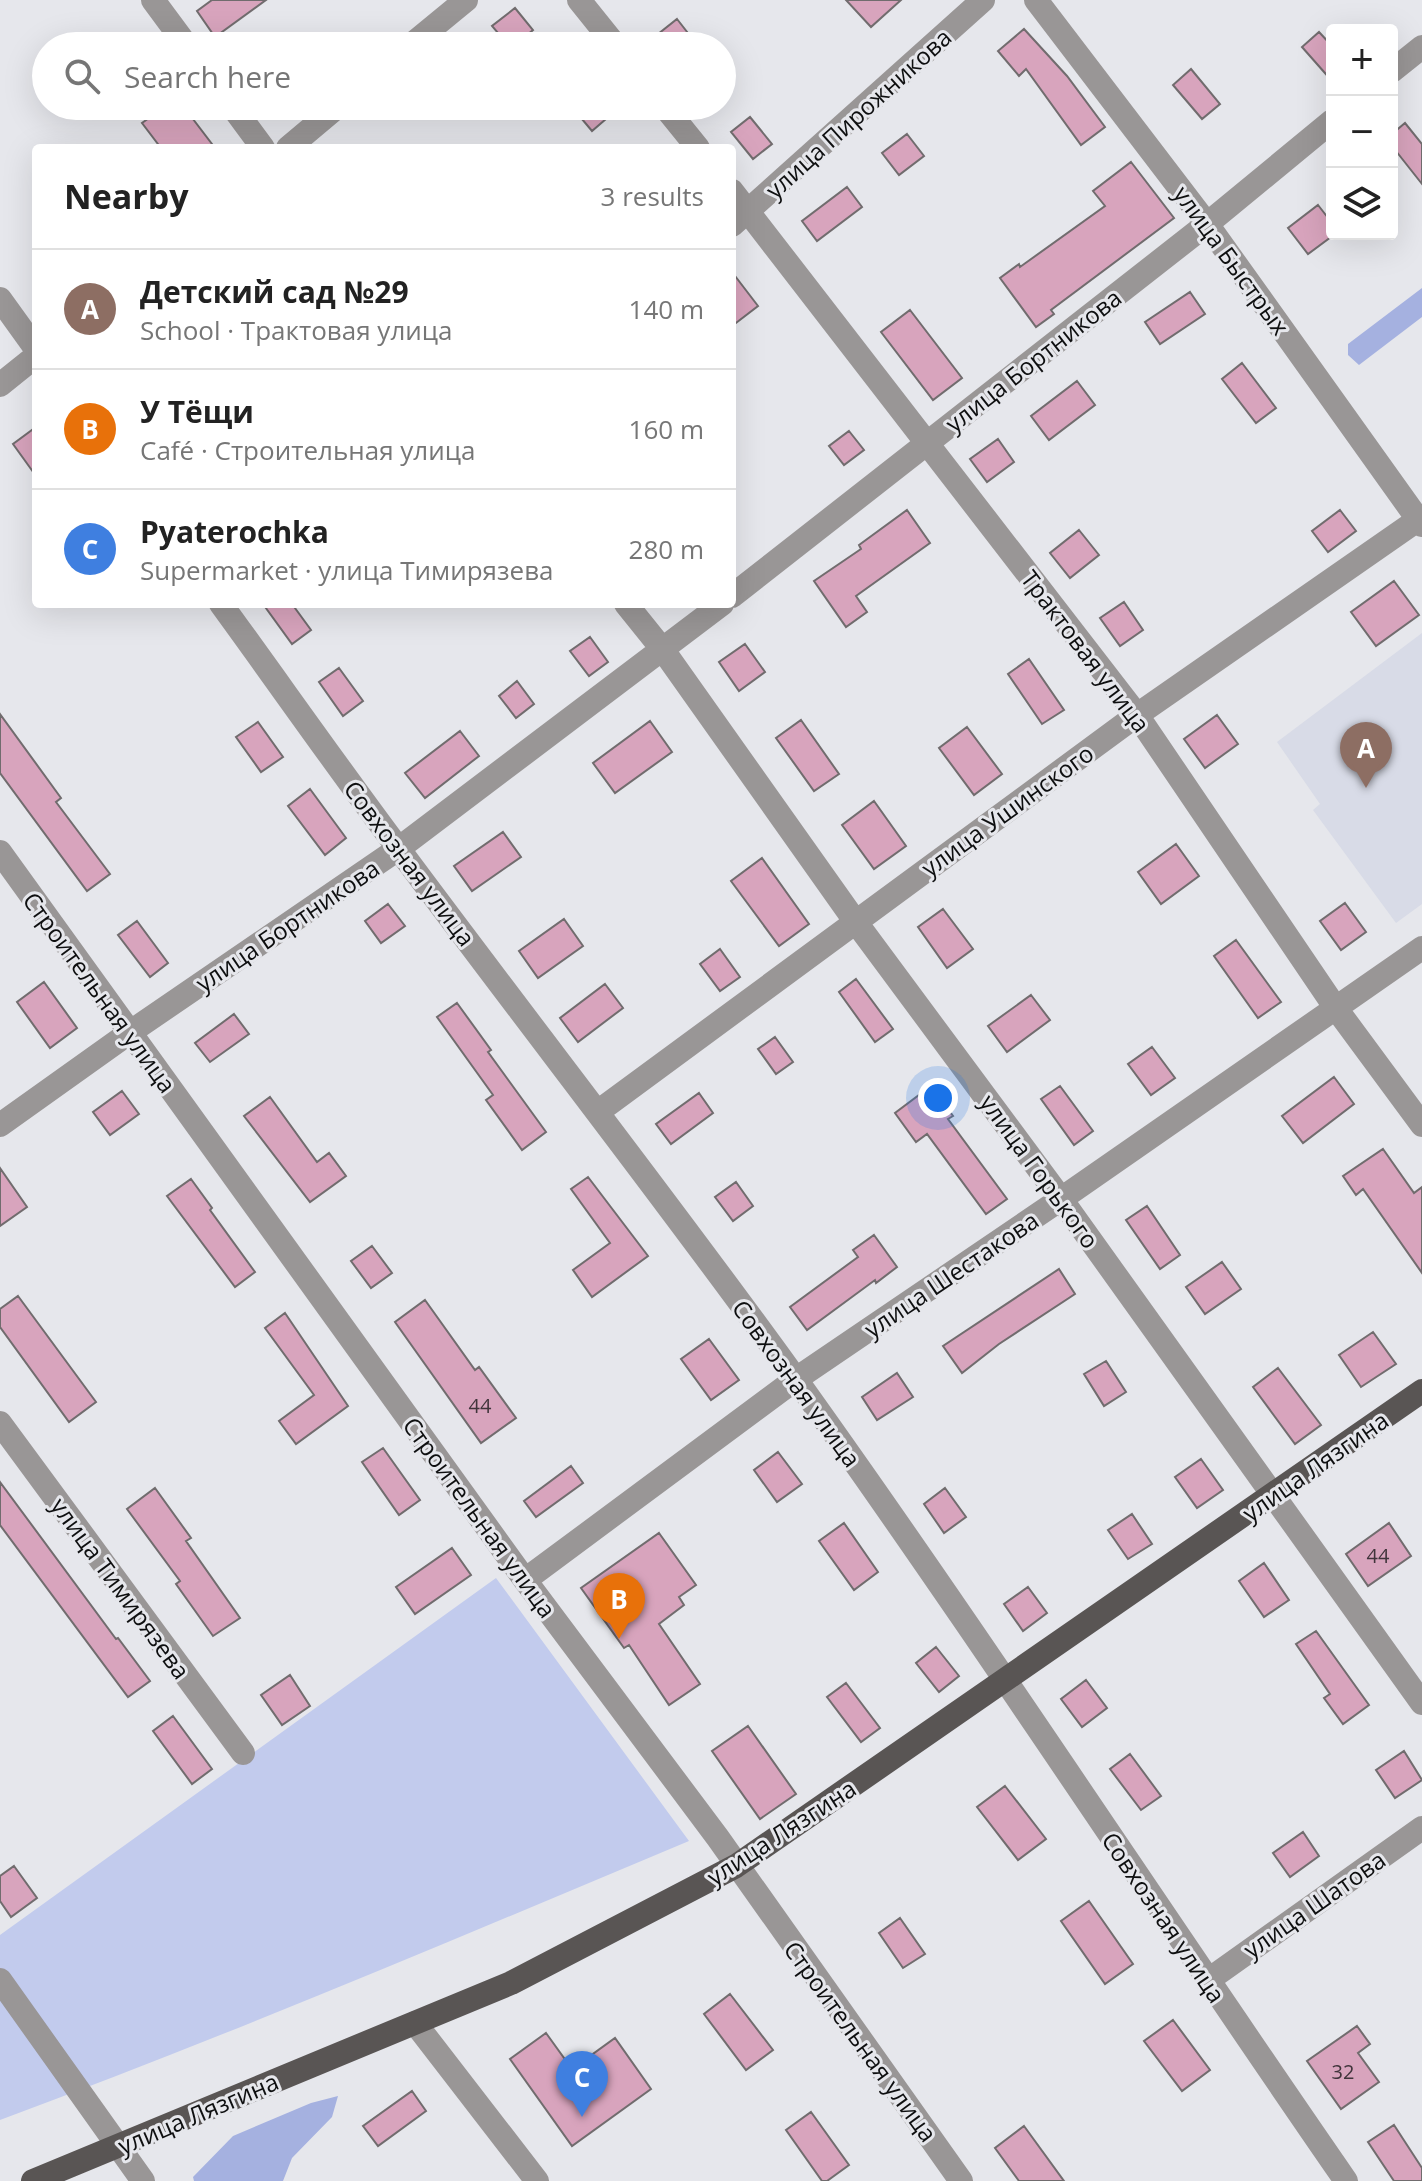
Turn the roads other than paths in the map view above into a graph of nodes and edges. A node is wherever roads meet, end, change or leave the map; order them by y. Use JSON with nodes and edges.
{"nodes":[{"id":1,"x":153,"y":0,"type":"edge"},
{"id":2,"x":466,"y":0,"type":"edge"},
{"id":3,"x":579,"y":0,"type":"edge"},
{"id":4,"x":983,"y":0,"type":"edge"},
{"id":5,"x":1036,"y":0,"type":"edge"},
{"id":6,"x":177,"y":32,"type":"edge"},
{"id":7,"x":427,"y":32,"type":"edge"},
{"id":8,"x":605,"y":32,"type":"edge"},
{"id":9,"x":1422,"y":47,"type":"edge"},
{"id":10,"x":1398,"y":66,"type":"edge"},
{"id":11,"x":242,"y":120,"type":"edge"},
{"id":12,"x":321,"y":120,"type":"edge"},
{"id":13,"x":675,"y":120,"type":"edge"},
{"id":14,"x":1326,"y":126,"type":"edge"},
{"id":15,"x":260,"y":144,"type":"edge"},
{"id":16,"x":293,"y":144,"type":"edge"},
{"id":17,"x":695,"y":144,"type":"edge"},
{"id":18,"x":740,"y":218,"type":"edge"},
{"id":19,"x":1207,"y":224,"type":"junction"},
{"id":20,"x":0,"y":299,"type":"edge"},
{"id":21,"x":32,"y":343,"type":"edge"},
{"id":22,"x":32,"y":359,"type":"edge"},
{"id":23,"x":0,"y":385,"type":"edge"},
{"id":24,"x":927,"y":444,"type":"junction"},
{"id":25,"x":1421,"y":520,"type":"edge"},
{"id":26,"x":736,"y":593,"type":"edge"},
{"id":27,"x":224,"y":608,"type":"edge"},
{"id":28,"x":629,"y":608,"type":"edge"},
{"id":29,"x":717,"y":608,"type":"edge"},
{"id":30,"x":663,"y":650,"type":"junction"},
{"id":31,"x":1137,"y":715,"type":"junction"},
{"id":32,"x":398,"y":849,"type":"junction"},
{"id":33,"x":0,"y":852,"type":"edge"},
{"id":34,"x":855,"y":921,"type":"junction"},
{"id":35,"x":1422,"y":948,"type":"edge"},
{"id":36,"x":1335,"y":1007,"type":"junction"},
{"id":37,"x":129,"y":1033,"type":"junction"},
{"id":38,"x":599,"y":1111,"type":"junction"},
{"id":39,"x":0,"y":1125,"type":"edge"},
{"id":40,"x":1422,"y":1125,"type":"edge"},
{"id":41,"x":1061,"y":1199,"type":"junction"},
{"id":42,"x":796,"y":1379,"type":"junction"},
{"id":43,"x":1422,"y":1391,"type":"edge"},
{"id":44,"x":0,"y":1423,"type":"edge"},
{"id":45,"x":1272,"y":1496,"type":"junction"},
{"id":46,"x":525,"y":1580,"type":"junction"},
{"id":47,"x":1006,"y":1680,"type":"junction"},
{"id":48,"x":1422,"y":1703,"type":"edge"},
{"id":49,"x":243,"y":1753,"type":"dead end"},
{"id":50,"x":1422,"y":1828,"type":"edge"},
{"id":51,"x":736,"y":1866,"type":"junction"},
{"id":52,"x":0,"y":1980,"type":"edge"},
{"id":53,"x":1207,"y":1981,"type":"junction"},
{"id":54,"x":415,"y":2023,"type":"junction"},
{"id":55,"x":119,"y":2146,"type":"junction"},
{"id":56,"x":33,"y":2181,"type":"edge"},
{"id":57,"x":143,"y":2181,"type":"edge"},
{"id":58,"x":537,"y":2181,"type":"edge"},
{"id":59,"x":961,"y":2181,"type":"edge"},
{"id":60,"x":1346,"y":2181,"type":"edge"}],
"edges":[{"from":1,"to":6,"type":"street"},
{"from":2,"to":7,"type":"street"},
{"from":3,"to":8,"type":"street"},
{"from":4,"to":18,"type":"street","name":"улица Пирожникова"},
{"from":5,"to":19,"type":"street","name":"улица Быстрых"},
{"from":9,"to":10,"type":"street"},
{"from":11,"to":15,"type":"street"},
{"from":12,"to":16,"type":"street"},
{"from":13,"to":17,"type":"street"},
{"from":14,"to":19,"type":"street","name":"улица Бортникова"},
{"from":18,"to":24,"type":"street","name":"Трактовая улица"},
{"from":19,"to":24,"type":"street","name":"улица Бортникова"},
{"from":19,"to":25,"type":"street","name":"улица Быстрых"},
{"from":20,"to":21,"type":"street"},
{"from":22,"to":23,"type":"street"},
{"from":24,"to":26,"type":"street","name":"улица Бортникова"},
{"from":24,"to":31,"type":"street","name":"Трактовая улица"},
{"from":25,"to":31,"type":"street","name":"улица Ушинского"},
{"from":27,"to":32,"type":"street","name":"Совхозная улица"},
{"from":28,"to":30,"type":"street","name":"улица Горького"},
{"from":29,"to":30,"type":"street","name":"улица Бортникова"},
{"from":30,"to":32,"type":"street","name":"улица Бортникова"},
{"from":30,"to":34,"type":"street","name":"улица Горького"},
{"from":31,"to":34,"type":"street","name":"улица Ушинского"},
{"from":31,"to":36,"type":"street","name":"Трактовая улица"},
{"from":32,"to":37,"type":"street","name":"улица Бортникова"},
{"from":32,"to":38,"type":"street","name":"Совхозная улица"},
{"from":33,"to":37,"type":"street","name":"Строительная улица"},
{"from":34,"to":38,"type":"street","name":"улица Ушинского"},
{"from":34,"to":41,"type":"street","name":"улица Горького"},
{"from":35,"to":36,"type":"street","name":"улица Шестакова"},
{"from":36,"to":40,"type":"street","name":"Трактовая улица"},
{"from":36,"to":41,"type":"street","name":"улица Шестакова"},
{"from":37,"to":39,"type":"street","name":"улица Бортникова"},
{"from":37,"to":46,"type":"street","name":"Строительная улица"},
{"from":38,"to":42,"type":"street","name":"Совхозная улица"},
{"from":41,"to":42,"type":"street","name":"улица Шестакова"},
{"from":41,"to":45,"type":"street","name":"улица Горького"},
{"from":42,"to":46,"type":"street","name":"улица Шестакова"},
{"from":42,"to":47,"type":"street","name":"Совхозная улица"},
{"from":43,"to":45,"type":"main road","name":"улица Лязгина"},
{"from":44,"to":49,"type":"street","name":"улица Тимирязева"},
{"from":45,"to":47,"type":"main road","name":"улица Лязгина"},
{"from":45,"to":48,"type":"street","name":"улица Горького"},
{"from":46,"to":51,"type":"street","name":"Строительная улица"},
{"from":47,"to":51,"type":"main road","name":"улица Лязгина"},
{"from":47,"to":53,"type":"street","name":"Совхозная улица"},
{"from":50,"to":53,"type":"street","name":"улица Шатова"},
{"from":51,"to":54,"type":"main road","name":"улица Лязгина"},
{"from":51,"to":59,"type":"street","name":"Строительная улица"},
{"from":52,"to":55,"type":"street"},
{"from":53,"to":60,"type":"street","name":"Совхозная улица"},
{"from":54,"to":55,"type":"main road","name":"улица Лязгина"},
{"from":54,"to":58,"type":"street"},
{"from":55,"to":56,"type":"main road","name":"улица Лязгина"},
{"from":55,"to":57,"type":"street"}]}
